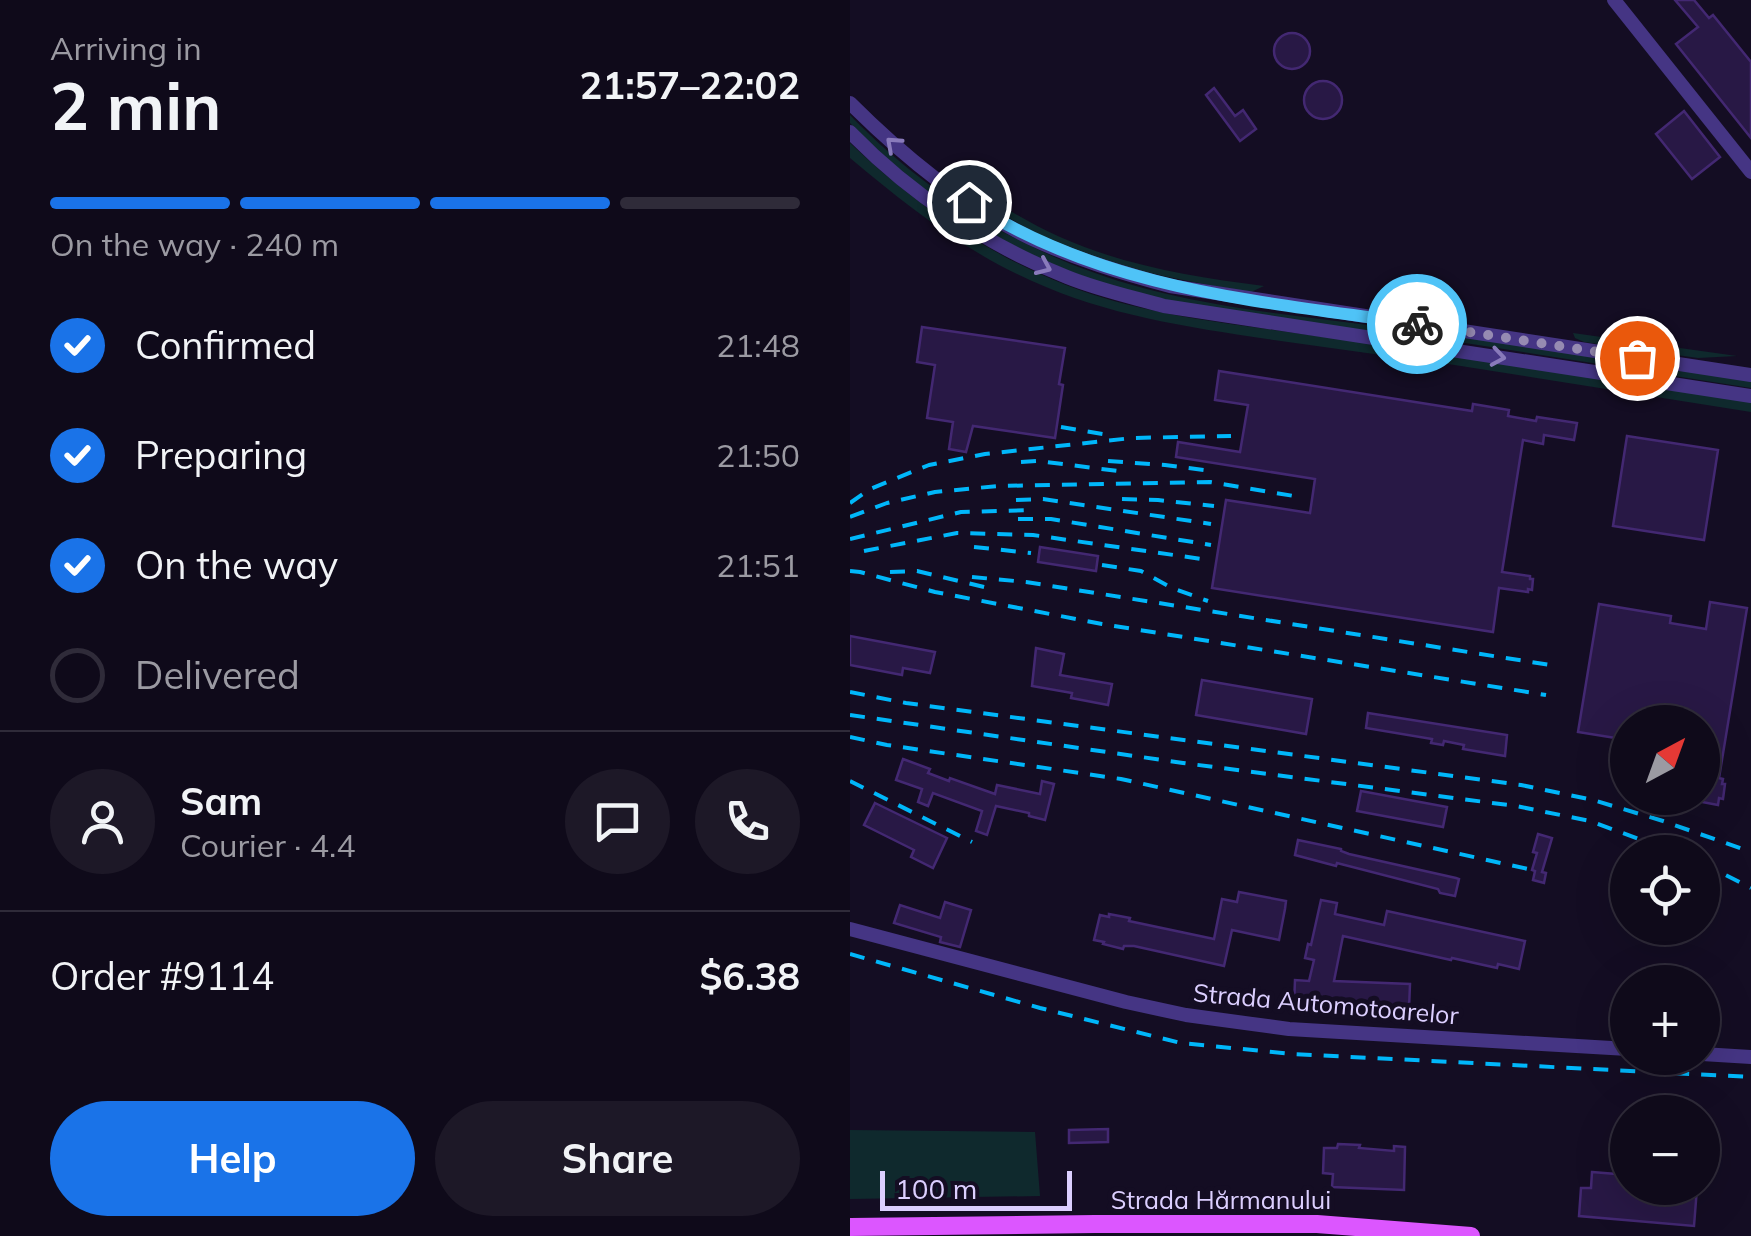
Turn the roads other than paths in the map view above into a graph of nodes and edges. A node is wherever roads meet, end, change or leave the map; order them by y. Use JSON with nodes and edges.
{"nodes":[{"id":1,"x":1614,"y":0,"type":"edge"},
{"id":2,"x":850,"y":102,"type":"edge"},
{"id":3,"x":850,"y":132,"type":"edge"},
{"id":4,"x":1751,"y":172,"type":"edge"},
{"id":5,"x":1751,"y":375,"type":"edge"},
{"id":6,"x":1751,"y":396,"type":"edge"},
{"id":7,"x":850,"y":929,"type":"edge"},
{"id":8,"x":1610,"y":1048,"type":"edge"},
{"id":9,"x":1720,"y":1055,"type":"edge"},
{"id":10,"x":1751,"y":1057,"type":"edge"},
{"id":11,"x":850,"y":1228,"type":"edge"},
{"id":12,"x":1324,"y":1230,"type":"edge"},
{"id":13,"x":1430,"y":1234,"type":"edge"},
{"id":14,"x":1470,"y":1236,"type":"edge"}],
"edges":[{"from":1,"to":4,"type":"street"},
{"from":5,"to":2,"type":"street","one_way":true},
{"from":3,"to":6,"type":"street","one_way":true},
{"from":7,"to":8,"type":"street","name":"Strada Automotoarelor"},
{"from":9,"to":10,"type":"street"},
{"from":11,"to":12,"type":"main road","name":"Strada Hărmanului"},
{"from":12,"to":13,"type":"main road","name":"Strada Hărmanului"},
{"from":13,"to":14,"type":"main road","name":"Strada Hărmanului"}]}
